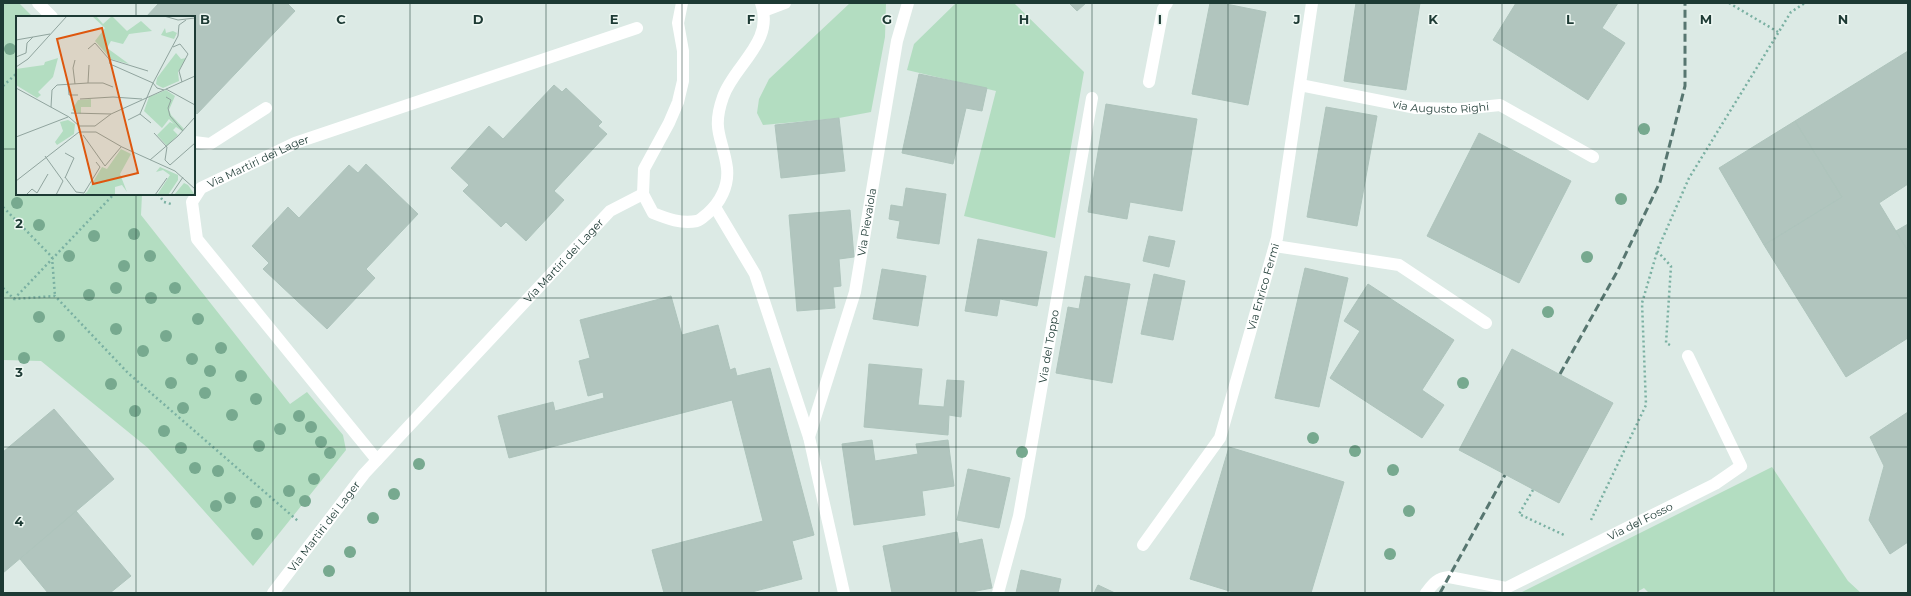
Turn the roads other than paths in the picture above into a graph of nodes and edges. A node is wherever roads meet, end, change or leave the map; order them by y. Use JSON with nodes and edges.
{"nodes":[{"id":1,"x":38,"y":3,"type":"edge"},
{"id":2,"x":682,"y":3,"type":"edge"},
{"id":3,"x":785,"y":3,"type":"edge"},
{"id":4,"x":908,"y":3,"type":"edge"},
{"id":5,"x":1167,"y":3,"type":"edge"},
{"id":6,"x":1312,"y":3,"type":"edge"},
{"id":7,"x":762,"y":7,"type":"edge"},
{"id":8,"x":51,"y":16,"type":"edge"},
{"id":9,"x":637,"y":28,"type":"dead end"},
{"id":10,"x":1149,"y":82,"type":"dead end"},
{"id":11,"x":1300,"y":85,"type":"junction"},
{"id":12,"x":1092,"y":98,"type":"dead end"},
{"id":13,"x":266,"y":108,"type":"dead end"},
{"id":14,"x":195,"y":142,"type":"edge"},
{"id":15,"x":1593,"y":157,"type":"dead end"},
{"id":16,"x":643,"y":194,"type":"junction"},
{"id":17,"x":716,"y":207,"type":"junction"},
{"id":18,"x":1275,"y":246,"type":"junction"},
{"id":19,"x":1486,"y":323,"type":"dead end"},
{"id":20,"x":1688,"y":356,"type":"road end"},
{"id":21,"x":809,"y":437,"type":"junction"},
{"id":22,"x":377,"y":460,"type":"junction"},
{"id":23,"x":1143,"y":545,"type":"dead end"},
{"id":24,"x":1503,"y":590,"type":"edge"},
{"id":25,"x":273,"y":593,"type":"edge"},
{"id":26,"x":844,"y":593,"type":"edge"},
{"id":27,"x":998,"y":593,"type":"edge"},
{"id":28,"x":1426,"y":593,"type":"edge"}],
"edges":[{"from":1,"to":8,"type":"street"},
{"from":2,"to":16,"type":"street"},
{"from":3,"to":7,"type":"street"},
{"from":4,"to":21,"type":"street","name":"Via Pievaiola"},
{"from":5,"to":10,"type":"street"},
{"from":6,"to":11,"type":"street","name":"Via Enrico Fermi"},
{"from":7,"to":17,"type":"street"},
{"from":9,"to":22,"type":"street","name":"Via Martiri dei Lager"},
{"from":11,"to":15,"type":"street","name":"via Augusto Righi"},
{"from":11,"to":18,"type":"street","name":"Via Enrico Fermi"},
{"from":12,"to":27,"type":"street","name":"Via del Toppo"},
{"from":13,"to":14,"type":"street"},
{"from":16,"to":17,"type":"street"},
{"from":16,"to":22,"type":"street","name":"Via Martiri dei Lager"},
{"from":17,"to":21,"type":"street"},
{"from":18,"to":19,"type":"street"},
{"from":18,"to":23,"type":"street","name":"Via Enrico Fermi"},
{"from":20,"to":24,"type":"street","name":"Via del Fosso"},
{"from":21,"to":26,"type":"street"},
{"from":22,"to":25,"type":"street","name":"Via Martiri dei Lager"},
{"from":24,"to":28,"type":"street","name":"Via del Fosso"}]}
